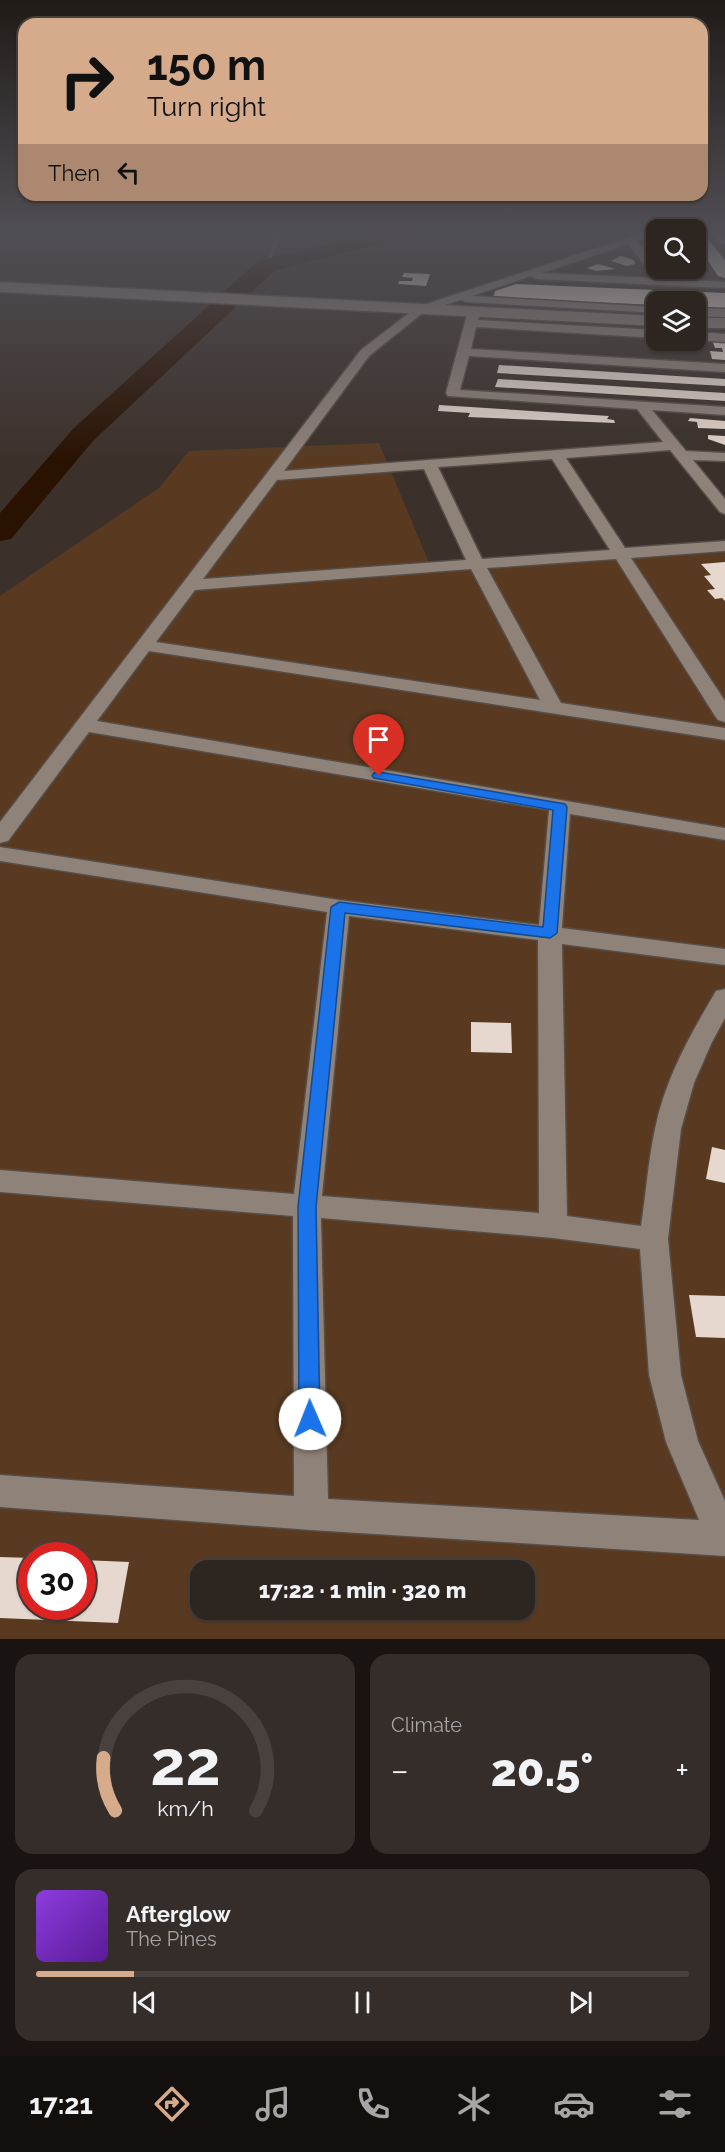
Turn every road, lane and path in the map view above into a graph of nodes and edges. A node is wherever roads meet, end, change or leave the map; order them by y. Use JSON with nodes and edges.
{"nodes":[{"id":1,"x":421,"y":309,"type":"edge"},
{"id":2,"x":424,"y":309,"type":"edge"},
{"id":3,"x":725,"y":313,"type":"edge"},
{"id":4,"x":473,"y":317,"type":"junction"},
{"id":5,"x":706,"y":320,"type":"edge"},
{"id":6,"x":646,"y":321,"type":"edge"},
{"id":7,"x":706,"y":324,"type":"edge"},
{"id":8,"x":725,"y":325,"type":"edge"},
{"id":9,"x":706,"y":328,"type":"edge"},
{"id":10,"x":646,"y":333,"type":"edge"},
{"id":11,"x":725,"y":338,"type":"edge"},
{"id":12,"x":464,"y":352,"type":"junction"},
{"id":13,"x":725,"y":368,"type":"edge"},
{"id":14,"x":641,"y":405,"type":"junction"},
{"id":15,"x":725,"y":411,"type":"edge"},
{"id":16,"x":677,"y":450,"type":"junction"},
{"id":17,"x":557,"y":455,"type":"junction"},
{"id":18,"x":725,"y":457,"type":"edge"},
{"id":19,"x":430,"y":465,"type":"junction"},
{"id":20,"x":272,"y":476,"type":"junction"},
{"id":21,"x":724,"y":507,"type":"edge"},
{"id":22,"x":725,"y":546,"type":"edge"},
{"id":23,"x":621,"y":553,"type":"junction"},
{"id":24,"x":476,"y":564,"type":"junction"},
{"id":25,"x":190,"y":585,"type":"junction"},
{"id":26,"x":144,"y":645,"type":"junction"},
{"id":27,"x":554,"y":708,"type":"junction"},
{"id":28,"x":725,"y":716,"type":"edge"},
{"id":29,"x":84,"y":725,"type":"junction"},
{"id":30,"x":725,"y":734,"type":"edge"},
{"id":31,"x":560,"y":807,"type":"junction"},
{"id":32,"x":725,"y":834,"type":"edge"},
{"id":33,"x":0,"y":836,"type":"edge"},
{"id":34,"x":0,"y":854,"type":"edge"},
{"id":35,"x":339,"y":907,"type":"junction"},
{"id":36,"x":550,"y":933,"type":"junction"},
{"id":37,"x":725,"y":957,"type":"edge"},
{"id":38,"x":725,"y":997,"type":"edge"},
{"id":39,"x":0,"y":1181,"type":"edge"},
{"id":40,"x":307,"y":1207,"type":"junction"},
{"id":41,"x":553,"y":1226,"type":"junction"},
{"id":42,"x":654,"y":1239,"type":"junction"},
{"id":43,"x":0,"y":1491,"type":"edge"},
{"id":44,"x":311,"y":1514,"type":"junction"},
{"id":45,"x":725,"y":1538,"type":"edge"}],
"edges":[{"from":1,"to":20,"type":"street"},
{"from":2,"to":4,"type":"main road"},
{"from":3,"to":5,"type":"street"},
{"from":4,"to":6,"type":"main road"},
{"from":4,"to":10,"type":"street"},
{"from":4,"to":12,"type":"street"},
{"from":7,"to":8,"type":"main road"},
{"from":9,"to":11,"type":"street"},
{"from":12,"to":13,"type":"street"},
{"from":12,"to":14,"type":"street"},
{"from":14,"to":15,"type":"street"},
{"from":14,"to":16,"type":"street"},
{"from":16,"to":17,"type":"street"},
{"from":16,"to":18,"type":"street"},
{"from":16,"to":21,"type":"street"},
{"from":17,"to":19,"type":"street"},
{"from":17,"to":23,"type":"street"},
{"from":19,"to":20,"type":"street"},
{"from":19,"to":24,"type":"street"},
{"from":20,"to":25,"type":"street"},
{"from":22,"to":23,"type":"street"},
{"from":23,"to":24,"type":"street"},
{"from":23,"to":28,"type":"street"},
{"from":24,"to":25,"type":"street"},
{"from":24,"to":27,"type":"street"},
{"from":25,"to":26,"type":"street"},
{"from":26,"to":27,"type":"street"},
{"from":26,"to":29,"type":"street"},
{"from":27,"to":30,"type":"street"},
{"from":29,"to":31,"type":"street"},
{"from":29,"to":33,"type":"street"},
{"from":31,"to":32,"type":"street"},
{"from":31,"to":36,"type":"street"},
{"from":34,"to":35,"type":"street"},
{"from":35,"to":36,"type":"street"},
{"from":35,"to":40,"type":"street"},
{"from":36,"to":37,"type":"street"},
{"from":36,"to":41,"type":"street"},
{"from":38,"to":42,"type":"street"},
{"from":39,"to":40,"type":"street"},
{"from":40,"to":41,"type":"street"},
{"from":40,"to":44,"type":"street"},
{"from":41,"to":42,"type":"street"},
{"from":42,"to":45,"type":"street"},
{"from":43,"to":44,"type":"street"},
{"from":44,"to":45,"type":"street"}]}
